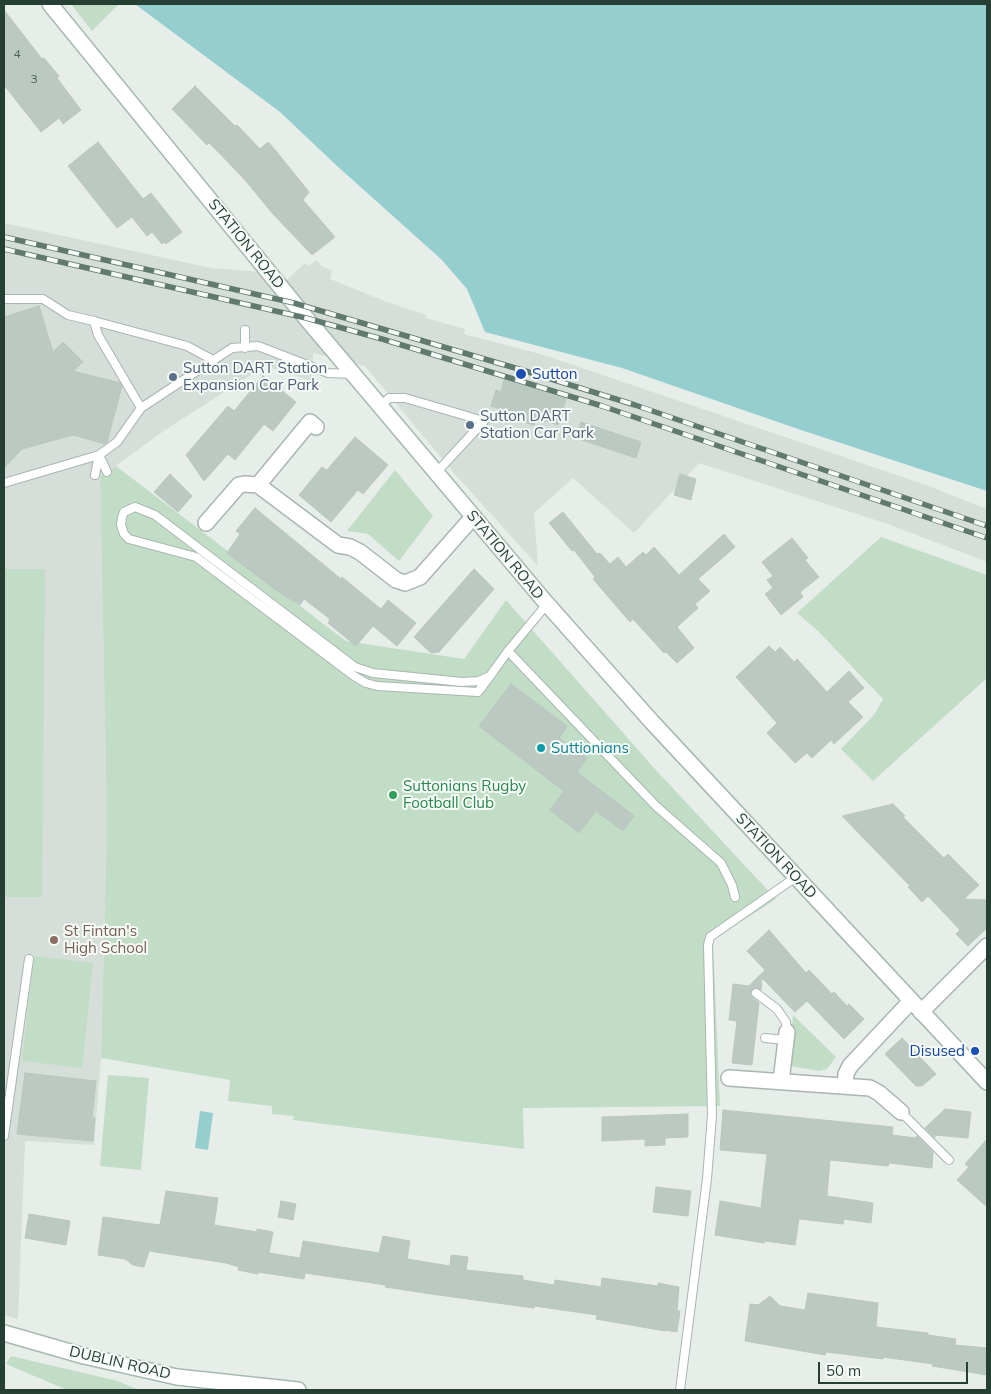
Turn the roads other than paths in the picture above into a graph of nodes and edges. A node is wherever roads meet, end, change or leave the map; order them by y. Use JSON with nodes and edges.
{"nodes":[{"id":1,"x":50,"y":4,"type":"edge"},
{"id":2,"x":4,"y":299,"type":"edge"},
{"id":3,"x":94,"y":321,"type":"junction"},
{"id":4,"x":245,"y":330,"type":"dead end"},
{"id":5,"x":245,"y":348,"type":"junction"},
{"id":6,"x":213,"y":360,"type":"junction"},
{"id":7,"x":352,"y":374,"type":"junction"},
{"id":8,"x":380,"y":407,"type":"junction"},
{"id":9,"x":141,"y":408,"type":"junction"},
{"id":10,"x":316,"y":427,"type":"dead end"},
{"id":11,"x":99,"y":454,"type":"junction"},
{"id":12,"x":107,"y":472,"type":"dead end"},
{"id":13,"x":436,"y":473,"type":"junction"},
{"id":14,"x":95,"y":475,"type":"dead end"},
{"id":15,"x":4,"y":483,"type":"edge"},
{"id":16,"x":258,"y":485,"type":"junction"},
{"id":17,"x":473,"y":517,"type":"junction"},
{"id":18,"x":206,"y":523,"type":"dead end"},
{"id":19,"x":547,"y":604,"type":"junction"},
{"id":20,"x":508,"y":652,"type":"junction"},
{"id":21,"x":490,"y":676,"type":"junction"},
{"id":22,"x":796,"y":877,"type":"junction"},
{"id":23,"x":735,"y":897,"type":"dead end"},
{"id":24,"x":987,"y":946,"type":"edge"},
{"id":25,"x":29,"y":959,"type":"dead end"},
{"id":26,"x":756,"y":993,"type":"dead end"},
{"id":27,"x":916,"y":1006,"type":"junction"},
{"id":28,"x":786,"y":1036,"type":"junction"},
{"id":29,"x":765,"y":1038,"type":"dead end"},
{"id":30,"x":729,"y":1078,"type":"dead end"},
{"id":31,"x":781,"y":1081,"type":"junction"},
{"id":32,"x":987,"y":1082,"type":"edge"},
{"id":33,"x":845,"y":1086,"type":"junction"},
{"id":34,"x":7,"y":1091,"type":"edge"},
{"id":35,"x":901,"y":1112,"type":"joint"},
{"id":36,"x":4,"y":1136,"type":"edge"},
{"id":37,"x":949,"y":1160,"type":"dead end"},
{"id":38,"x":4,"y":1333,"type":"edge"},
{"id":39,"x":298,"y":1390,"type":"edge"},
{"id":40,"x":680,"y":1390,"type":"edge"}],
"edges":[{"from":1,"to":7,"type":"main road","name":"STATION ROAD"},
{"from":2,"to":3,"type":"lane"},
{"from":3,"to":6,"type":"lane"},
{"from":3,"to":9,"type":"lane"},
{"from":4,"to":5,"type":"lane"},
{"from":5,"to":6,"type":"lane"},
{"from":5,"to":7,"type":"lane"},
{"from":6,"to":9,"type":"lane"},
{"from":7,"to":8,"type":"main road","name":"STATION ROAD"},
{"from":8,"to":13,"type":"main road","name":"STATION ROAD"},
{"from":8,"to":13,"type":"lane"},
{"from":9,"to":11,"type":"lane"},
{"from":10,"to":16,"type":"main road"},
{"from":11,"to":12,"type":"lane"},
{"from":11,"to":14,"type":"lane"},
{"from":11,"to":15,"type":"lane"},
{"from":13,"to":17,"type":"main road","name":"STATION ROAD"},
{"from":16,"to":17,"type":"main road"},
{"from":16,"to":18,"type":"main road"},
{"from":17,"to":19,"type":"main road","name":"STATION ROAD"},
{"from":19,"to":20,"type":"lane"},
{"from":19,"to":22,"type":"main road","name":"STATION ROAD"},
{"from":20,"to":21,"type":"lane"},
{"from":20,"to":23,"type":"lane"},
{"from":21,"to":21,"type":"lane"},
{"from":22,"to":27,"type":"main road","name":"STATION ROAD"},
{"from":22,"to":40,"type":"lane"},
{"from":24,"to":27,"type":"main road"},
{"from":25,"to":34,"type":"lane"},
{"from":26,"to":28,"type":"lane"},
{"from":27,"to":32,"type":"main road","name":"STATION ROAD"},
{"from":27,"to":33,"type":"main road"},
{"from":28,"to":29,"type":"lane"},
{"from":28,"to":31,"type":"main road"},
{"from":30,"to":31,"type":"main road"},
{"from":31,"to":33,"type":"main road"},
{"from":33,"to":35,"type":"main road"},
{"from":34,"to":36,"type":"lane"},
{"from":35,"to":37,"type":"lane"},
{"from":38,"to":39,"type":"main road","name":"DUBLIN ROAD"}]}
